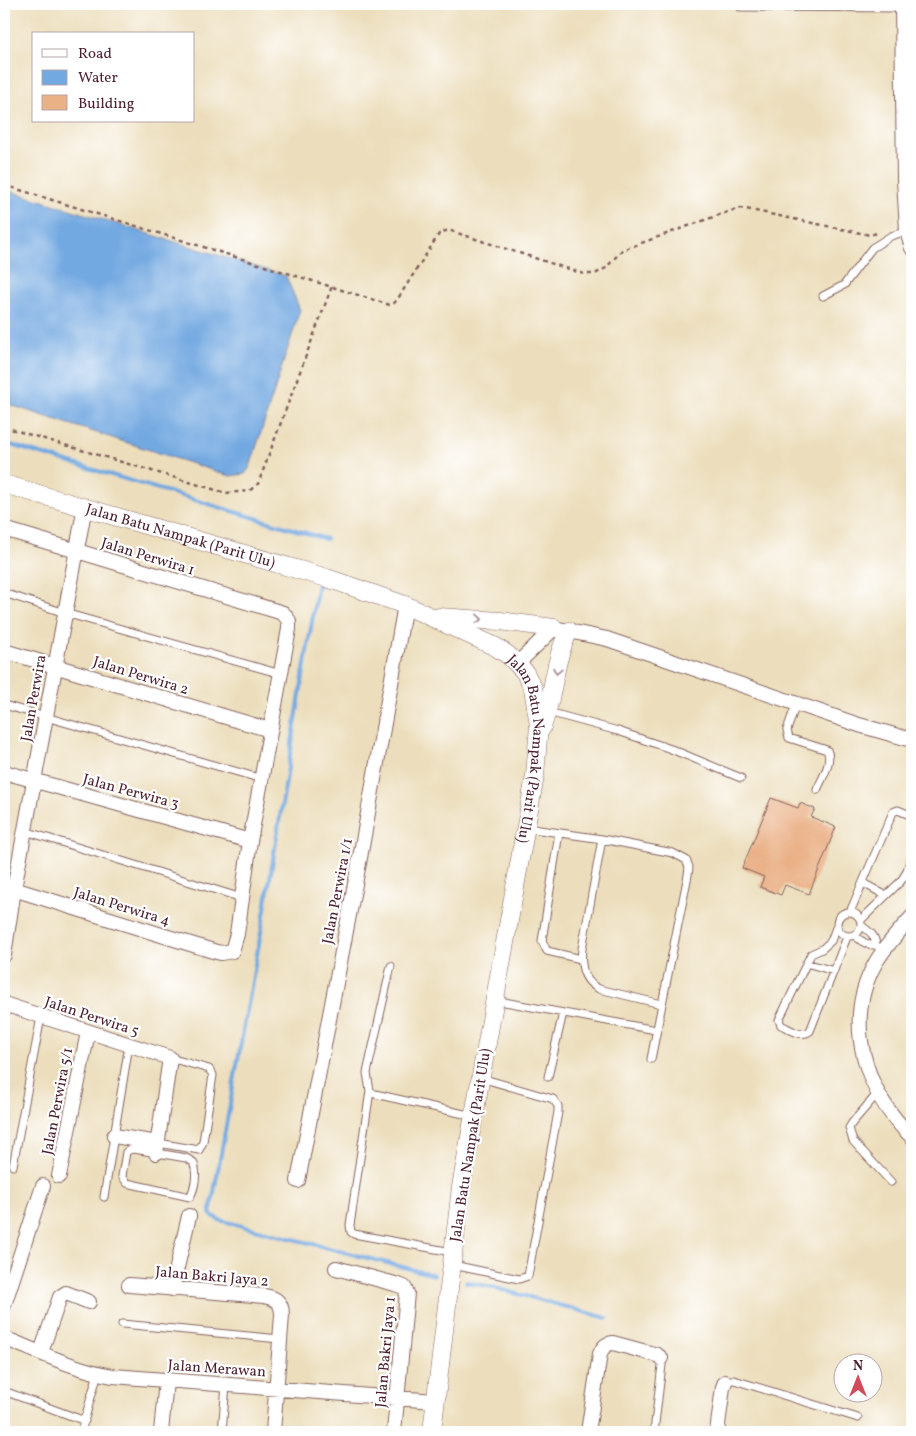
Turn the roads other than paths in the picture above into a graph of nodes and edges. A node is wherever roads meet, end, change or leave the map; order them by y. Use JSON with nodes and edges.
{"nodes":[{"id":1,"x":906,"y":6,"type":"edge"},
{"id":2,"x":740,"y":7,"type":"dead end"},
{"id":3,"x":907,"y":231,"type":"junction"},
{"id":4,"x":912,"y":248,"type":"edge"},
{"id":5,"x":823,"y":296,"type":"dead end"},
{"id":6,"x":4,"y":484,"type":"edge"},
{"id":7,"x":85,"y":506,"type":"junction"},
{"id":8,"x":4,"y":529,"type":"edge"},
{"id":9,"x":76,"y":551,"type":"junction"},
{"id":10,"x":4,"y":593,"type":"edge"},
{"id":11,"x":405,"y":605,"type":"junction"},
{"id":12,"x":65,"y":613,"type":"junction"},
{"id":13,"x":431,"y":616,"type":"junction"},
{"id":14,"x":561,"y":630,"type":"junction"},
{"id":15,"x":4,"y":651,"type":"edge"},
{"id":16,"x":517,"y":664,"type":"junction"},
{"id":17,"x":55,"y":666,"type":"junction"},
{"id":18,"x":281,"y":674,"type":"junction"},
{"id":19,"x":796,"y":704,"type":"junction"},
{"id":20,"x":4,"y":705,"type":"edge"},
{"id":21,"x":548,"y":712,"type":"junction"},
{"id":22,"x":46,"y":717,"type":"junction"},
{"id":23,"x":270,"y":730,"type":"junction"},
{"id":24,"x":538,"y":739,"type":"junction"},
{"id":25,"x":912,"y":740,"type":"edge"},
{"id":26,"x":4,"y":772,"type":"edge"},
{"id":27,"x":741,"y":778,"type":"dead end"},
{"id":28,"x":262,"y":779,"type":"junction"},
{"id":29,"x":34,"y":781,"type":"junction"},
{"id":30,"x":818,"y":790,"type":"dead end"},
{"id":31,"x":912,"y":816,"type":"edge"},
{"id":32,"x":525,"y":828,"type":"junction"},
{"id":33,"x":25,"y":832,"type":"junction"},
{"id":34,"x":559,"y":833,"type":"junction"},
{"id":35,"x":602,"y":839,"type":"junction"},
{"id":36,"x":250,"y":841,"type":"junction"},
{"id":37,"x":912,"y":856,"type":"edge"},
{"id":38,"x":863,"y":883,"type":"junction"},
{"id":39,"x":9,"y":888,"type":"edge"},
{"id":40,"x":885,"y":895,"type":"junction"},
{"id":41,"x":242,"y":898,"type":"junction"},
{"id":42,"x":850,"y":912,"type":"junction"},
{"id":43,"x":912,"y":917,"type":"edge"},
{"id":44,"x":861,"y":923,"type":"junction"},
{"id":45,"x":837,"y":925,"type":"junction"},
{"id":46,"x":855,"y":936,"type":"junction"},
{"id":47,"x":847,"y":937,"type":"junction"},
{"id":48,"x":880,"y":949,"type":"junction"},
{"id":49,"x":4,"y":955,"type":"edge"},
{"id":50,"x":581,"y":959,"type":"junction"},
{"id":51,"x":806,"y":964,"type":"junction"},
{"id":52,"x":391,"y":966,"type":"dead end"},
{"id":53,"x":834,"y":971,"type":"junction"},
{"id":54,"x":494,"y":1000,"type":"junction"},
{"id":55,"x":4,"y":1004,"type":"edge"},
{"id":56,"x":662,"y":1004,"type":"junction"},
{"id":57,"x":563,"y":1013,"type":"junction"},
{"id":58,"x":41,"y":1017,"type":"junction"},
{"id":59,"x":656,"y":1030,"type":"junction"},
{"id":60,"x":88,"y":1032,"type":"junction"},
{"id":61,"x":130,"y":1045,"type":"junction"},
{"id":62,"x":170,"y":1058,"type":"junction"},
{"id":63,"x":651,"y":1059,"type":"dead end"},
{"id":64,"x":548,"y":1077,"type":"dead end"},
{"id":65,"x":480,"y":1078,"type":"junction"},
{"id":66,"x":370,"y":1091,"type":"junction"},
{"id":67,"x":878,"y":1093,"type":"junction"},
{"id":68,"x":473,"y":1116,"type":"junction"},
{"id":69,"x":114,"y":1136,"type":"junction"},
{"id":70,"x":912,"y":1137,"type":"edge"},
{"id":71,"x":157,"y":1148,"type":"junction"},
{"id":72,"x":13,"y":1166,"type":"dead end"},
{"id":73,"x":59,"y":1176,"type":"dead end"},
{"id":74,"x":298,"y":1181,"type":"dead end"},
{"id":75,"x":891,"y":1182,"type":"dead end"},
{"id":76,"x":44,"y":1186,"type":"dead end"},
{"id":77,"x":104,"y":1196,"type":"dead end"},
{"id":78,"x":189,"y":1216,"type":"dead end"},
{"id":79,"x":452,"y":1259,"type":"junction"},
{"id":80,"x":336,"y":1268,"type":"dead end"},
{"id":81,"x":129,"y":1285,"type":"dead end"},
{"id":82,"x":172,"y":1289,"type":"junction"},
{"id":83,"x":89,"y":1302,"type":"dead end"},
{"id":84,"x":4,"y":1306,"type":"edge"},
{"id":85,"x":122,"y":1324,"type":"dead end"},
{"id":86,"x":4,"y":1338,"type":"edge"},
{"id":87,"x":281,"y":1339,"type":"junction"},
{"id":88,"x":40,"y":1352,"type":"junction"},
{"id":89,"x":662,"y":1358,"type":"joint"},
{"id":90,"x":98,"y":1373,"type":"junction"},
{"id":91,"x":166,"y":1381,"type":"junction"},
{"id":92,"x":725,"y":1382,"type":"joint"},
{"id":93,"x":226,"y":1385,"type":"junction"},
{"id":94,"x":278,"y":1389,"type":"junction"},
{"id":95,"x":4,"y":1391,"type":"edge"},
{"id":96,"x":397,"y":1398,"type":"junction"},
{"id":97,"x":435,"y":1401,"type":"junction"},
{"id":98,"x":858,"y":1418,"type":"dead end"},
{"id":99,"x":85,"y":1421,"type":"junction"},
{"id":100,"x":81,"y":1432,"type":"edge"},
{"id":101,"x":162,"y":1432,"type":"edge"},
{"id":102,"x":222,"y":1432,"type":"edge"},
{"id":103,"x":274,"y":1432,"type":"edge"},
{"id":104,"x":394,"y":1432,"type":"edge"},
{"id":105,"x":432,"y":1432,"type":"edge"},
{"id":106,"x":588,"y":1432,"type":"edge"},
{"id":107,"x":654,"y":1432,"type":"edge"},
{"id":108,"x":717,"y":1432,"type":"edge"}],
"edges":[{"from":1,"to":2,"type":"lane"},
{"from":1,"to":3,"type":"street"},
{"from":3,"to":4,"type":"street"},
{"from":3,"to":5,"type":"lane"},
{"from":6,"to":7,"type":"street","name":"Jalan Batu Nampak (Parit Ulu)"},
{"from":7,"to":9,"type":"street","name":"Jalan Perwira"},
{"from":7,"to":11,"type":"street","name":"Jalan Batu Nampak (Parit Ulu)"},
{"from":8,"to":9,"type":"street","name":"Jalan Perwira 1"},
{"from":9,"to":12,"type":"street","name":"Jalan Perwira"},
{"from":9,"to":18,"type":"street","name":"Jalan Perwira 1"},
{"from":10,"to":12,"type":"lane"},
{"from":11,"to":13,"type":"street","name":"Jalan Batu Nampak (Parit Ulu)"},
{"from":11,"to":74,"type":"street","name":"Jalan Perwira 1/1"},
{"from":12,"to":17,"type":"street","name":"Jalan Perwira"},
{"from":12,"to":18,"type":"lane"},
{"from":13,"to":14,"type":"street","one_way":true},
{"from":13,"to":16,"type":"street","name":"Jalan Batu Nampak (Parit Ulu)"},
{"from":14,"to":16,"type":"street"},
{"from":14,"to":19,"type":"street"},
{"from":14,"to":21,"type":"street","one_way":true},
{"from":15,"to":17,"type":"street","name":"Jalan Perwira 2"},
{"from":16,"to":24,"type":"street","name":"Jalan Batu Nampak (Parit Ulu)"},
{"from":17,"to":22,"type":"street","name":"Jalan Perwira"},
{"from":17,"to":23,"type":"street","name":"Jalan Perwira 2"},
{"from":18,"to":23,"type":"street"},
{"from":19,"to":25,"type":"street"},
{"from":19,"to":30,"type":"lane"},
{"from":20,"to":22,"type":"lane"},
{"from":21,"to":24,"type":"street"},
{"from":21,"to":27,"type":"lane"},
{"from":22,"to":28,"type":"lane"},
{"from":22,"to":29,"type":"street","name":"Jalan Perwira"},
{"from":23,"to":28,"type":"street"},
{"from":24,"to":32,"type":"street","name":"Jalan Batu Nampak (Parit Ulu)"},
{"from":26,"to":29,"type":"street","name":"Jalan Perwira 3"},
{"from":28,"to":36,"type":"street"},
{"from":29,"to":33,"type":"street","name":"Jalan Perwira"},
{"from":29,"to":36,"type":"street","name":"Jalan Perwira 3"},
{"from":31,"to":38,"type":"lane"},
{"from":32,"to":34,"type":"lane"},
{"from":32,"to":54,"type":"street","name":"Jalan Batu Nampak (Parit Ulu)"},
{"from":33,"to":39,"type":"street","name":"Jalan Perwira"},
{"from":33,"to":41,"type":"lane"},
{"from":34,"to":35,"type":"lane"},
{"from":34,"to":50,"type":"lane"},
{"from":35,"to":50,"type":"lane"},
{"from":35,"to":56,"type":"lane"},
{"from":36,"to":41,"type":"street"},
{"from":37,"to":40,"type":"lane"},
{"from":38,"to":40,"type":"lane"},
{"from":38,"to":42,"type":"lane"},
{"from":39,"to":41,"type":"street","name":"Jalan Perwira 4"},
{"from":39,"to":49,"type":"street","name":"Jalan Perwira"},
{"from":40,"to":44,"type":"lane"},
{"from":42,"to":44,"type":"lane"},
{"from":42,"to":45,"type":"lane"},
{"from":43,"to":48,"type":"street"},
{"from":44,"to":46,"type":"lane"},
{"from":44,"to":48,"type":"lane"},
{"from":45,"to":47,"type":"lane"},
{"from":45,"to":51,"type":"lane"},
{"from":46,"to":47,"type":"lane"},
{"from":46,"to":48,"type":"lane"},
{"from":47,"to":53,"type":"lane"},
{"from":48,"to":67,"type":"street"},
{"from":50,"to":56,"type":"lane"},
{"from":51,"to":53,"type":"lane"},
{"from":51,"to":53,"type":"lane"},
{"from":52,"to":66,"type":"lane"},
{"from":54,"to":57,"type":"lane"},
{"from":54,"to":65,"type":"street","name":"Jalan Batu Nampak (Parit Ulu)"},
{"from":55,"to":58,"type":"street","name":"Jalan Perwira 5"},
{"from":56,"to":59,"type":"lane"},
{"from":57,"to":59,"type":"lane"},
{"from":57,"to":64,"type":"lane"},
{"from":58,"to":60,"type":"street","name":"Jalan Perwira 5"},
{"from":58,"to":72,"type":"lane"},
{"from":59,"to":63,"type":"lane"},
{"from":60,"to":61,"type":"street","name":"Jalan Perwira 5"},
{"from":60,"to":73,"type":"street","name":"Jalan Perwira 5/1"},
{"from":61,"to":62,"type":"street","name":"Jalan Perwira 5"},
{"from":61,"to":69,"type":"lane"},
{"from":62,"to":71,"type":"street"},
{"from":62,"to":71,"type":"lane"},
{"from":65,"to":68,"type":"street","name":"Jalan Batu Nampak (Parit Ulu)"},
{"from":65,"to":79,"type":"lane"},
{"from":66,"to":68,"type":"lane"},
{"from":66,"to":79,"type":"lane"},
{"from":67,"to":70,"type":"street"},
{"from":67,"to":75,"type":"lane"},
{"from":68,"to":79,"type":"street","name":"Jalan Batu Nampak (Parit Ulu)"},
{"from":69,"to":71,"type":"street"},
{"from":69,"to":77,"type":"lane"},
{"from":71,"to":71,"type":"lane"},
{"from":76,"to":84,"type":"street"},
{"from":78,"to":82,"type":"street"},
{"from":79,"to":97,"type":"street","name":"Jalan Batu Nampak (Parit Ulu)"},
{"from":80,"to":96,"type":"street","name":"Jalan Bakri Jaya 1"},
{"from":81,"to":82,"type":"street","name":"Jalan Bakri Jaya 2"},
{"from":82,"to":87,"type":"street","name":"Jalan Bakri Jaya 2"},
{"from":83,"to":88,"type":"street"},
{"from":85,"to":87,"type":"lane"},
{"from":86,"to":88,"type":"street","name":"Jalan Merawan"},
{"from":87,"to":94,"type":"street","name":"Jalan Bakri Jaya 2"},
{"from":88,"to":90,"type":"street","name":"Jalan Merawan"},
{"from":89,"to":106,"type":"street"},
{"from":89,"to":107,"type":"lane"},
{"from":90,"to":91,"type":"street","name":"Jalan Merawan"},
{"from":90,"to":99,"type":"lane"},
{"from":91,"to":93,"type":"street","name":"Jalan Merawan"},
{"from":91,"to":101,"type":"street"},
{"from":92,"to":98,"type":"lane"},
{"from":92,"to":108,"type":"street"},
{"from":93,"to":94,"type":"street","name":"Jalan Merawan"},
{"from":93,"to":102,"type":"lane"},
{"from":94,"to":96,"type":"street","name":"Jalan Merawan"},
{"from":94,"to":103,"type":"street","name":"Jalan Bakri Jaya 2"},
{"from":95,"to":99,"type":"lane"},
{"from":96,"to":97,"type":"street","name":"Jalan Merawan"},
{"from":96,"to":104,"type":"street","name":"Jalan Bakri Jaya 1"},
{"from":97,"to":105,"type":"street","name":"Jalan Batu Nampak (Parit Ulu)"},
{"from":99,"to":100,"type":"lane"}]}
